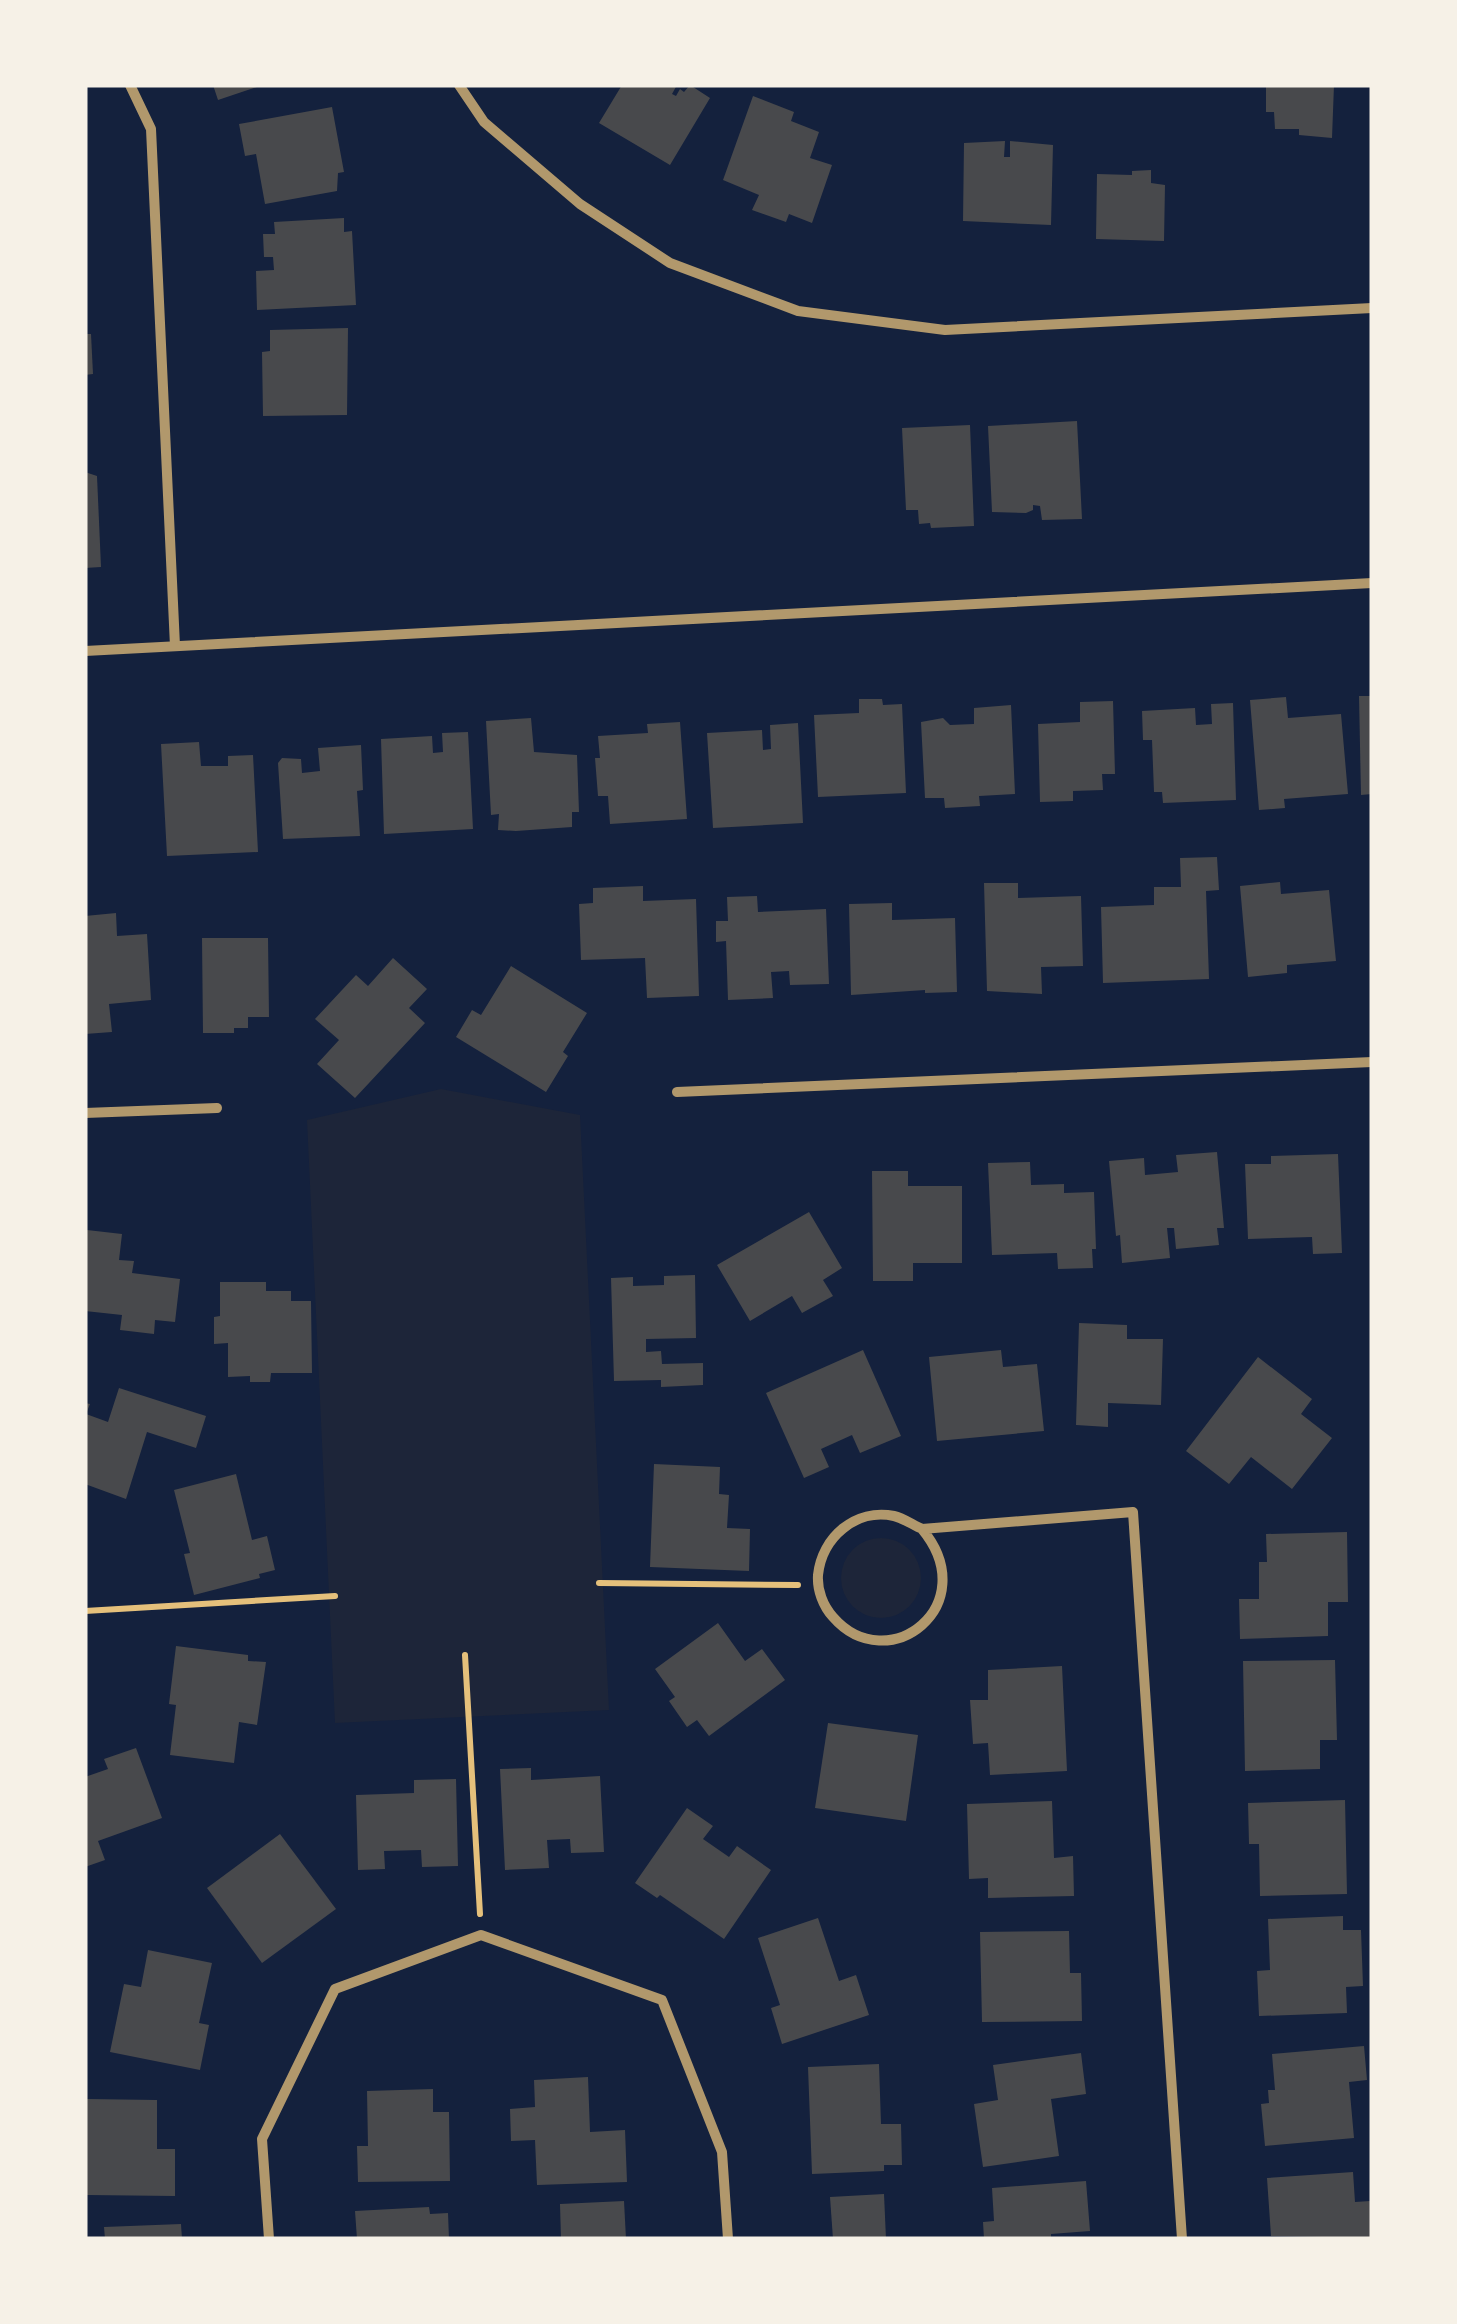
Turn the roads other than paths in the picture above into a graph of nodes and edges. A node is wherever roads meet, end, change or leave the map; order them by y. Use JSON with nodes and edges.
{"nodes":[{"id":1,"x":130,"y":85,"type":"edge"},
{"id":2,"x":460,"y":85,"type":"edge"},
{"id":3,"x":1372,"y":308,"type":"edge"},
{"id":4,"x":1372,"y":583,"type":"edge"},
{"id":5,"x":175,"y":646,"type":"junction"},
{"id":6,"x":85,"y":651,"type":"edge"},
{"id":7,"x":1372,"y":1062,"type":"edge"},
{"id":8,"x":677,"y":1092,"type":"dead end"},
{"id":9,"x":218,"y":1108,"type":"dead end"},
{"id":10,"x":85,"y":1113,"type":"edge"},
{"id":11,"x":922,"y":1529,"type":"junction"},
{"id":12,"x":269,"y":2239,"type":"edge"},
{"id":13,"x":728,"y":2239,"type":"edge"},
{"id":14,"x":1182,"y":2239,"type":"edge"}],
"edges":[{"from":1,"to":5,"type":"street"},
{"from":2,"to":3,"type":"street"},
{"from":4,"to":5,"type":"street"},
{"from":5,"to":6,"type":"street"},
{"from":7,"to":8,"type":"street"},
{"from":9,"to":10,"type":"street"},
{"from":11,"to":11,"type":"street"},
{"from":11,"to":14,"type":"street"},
{"from":12,"to":13,"type":"street"}]}
